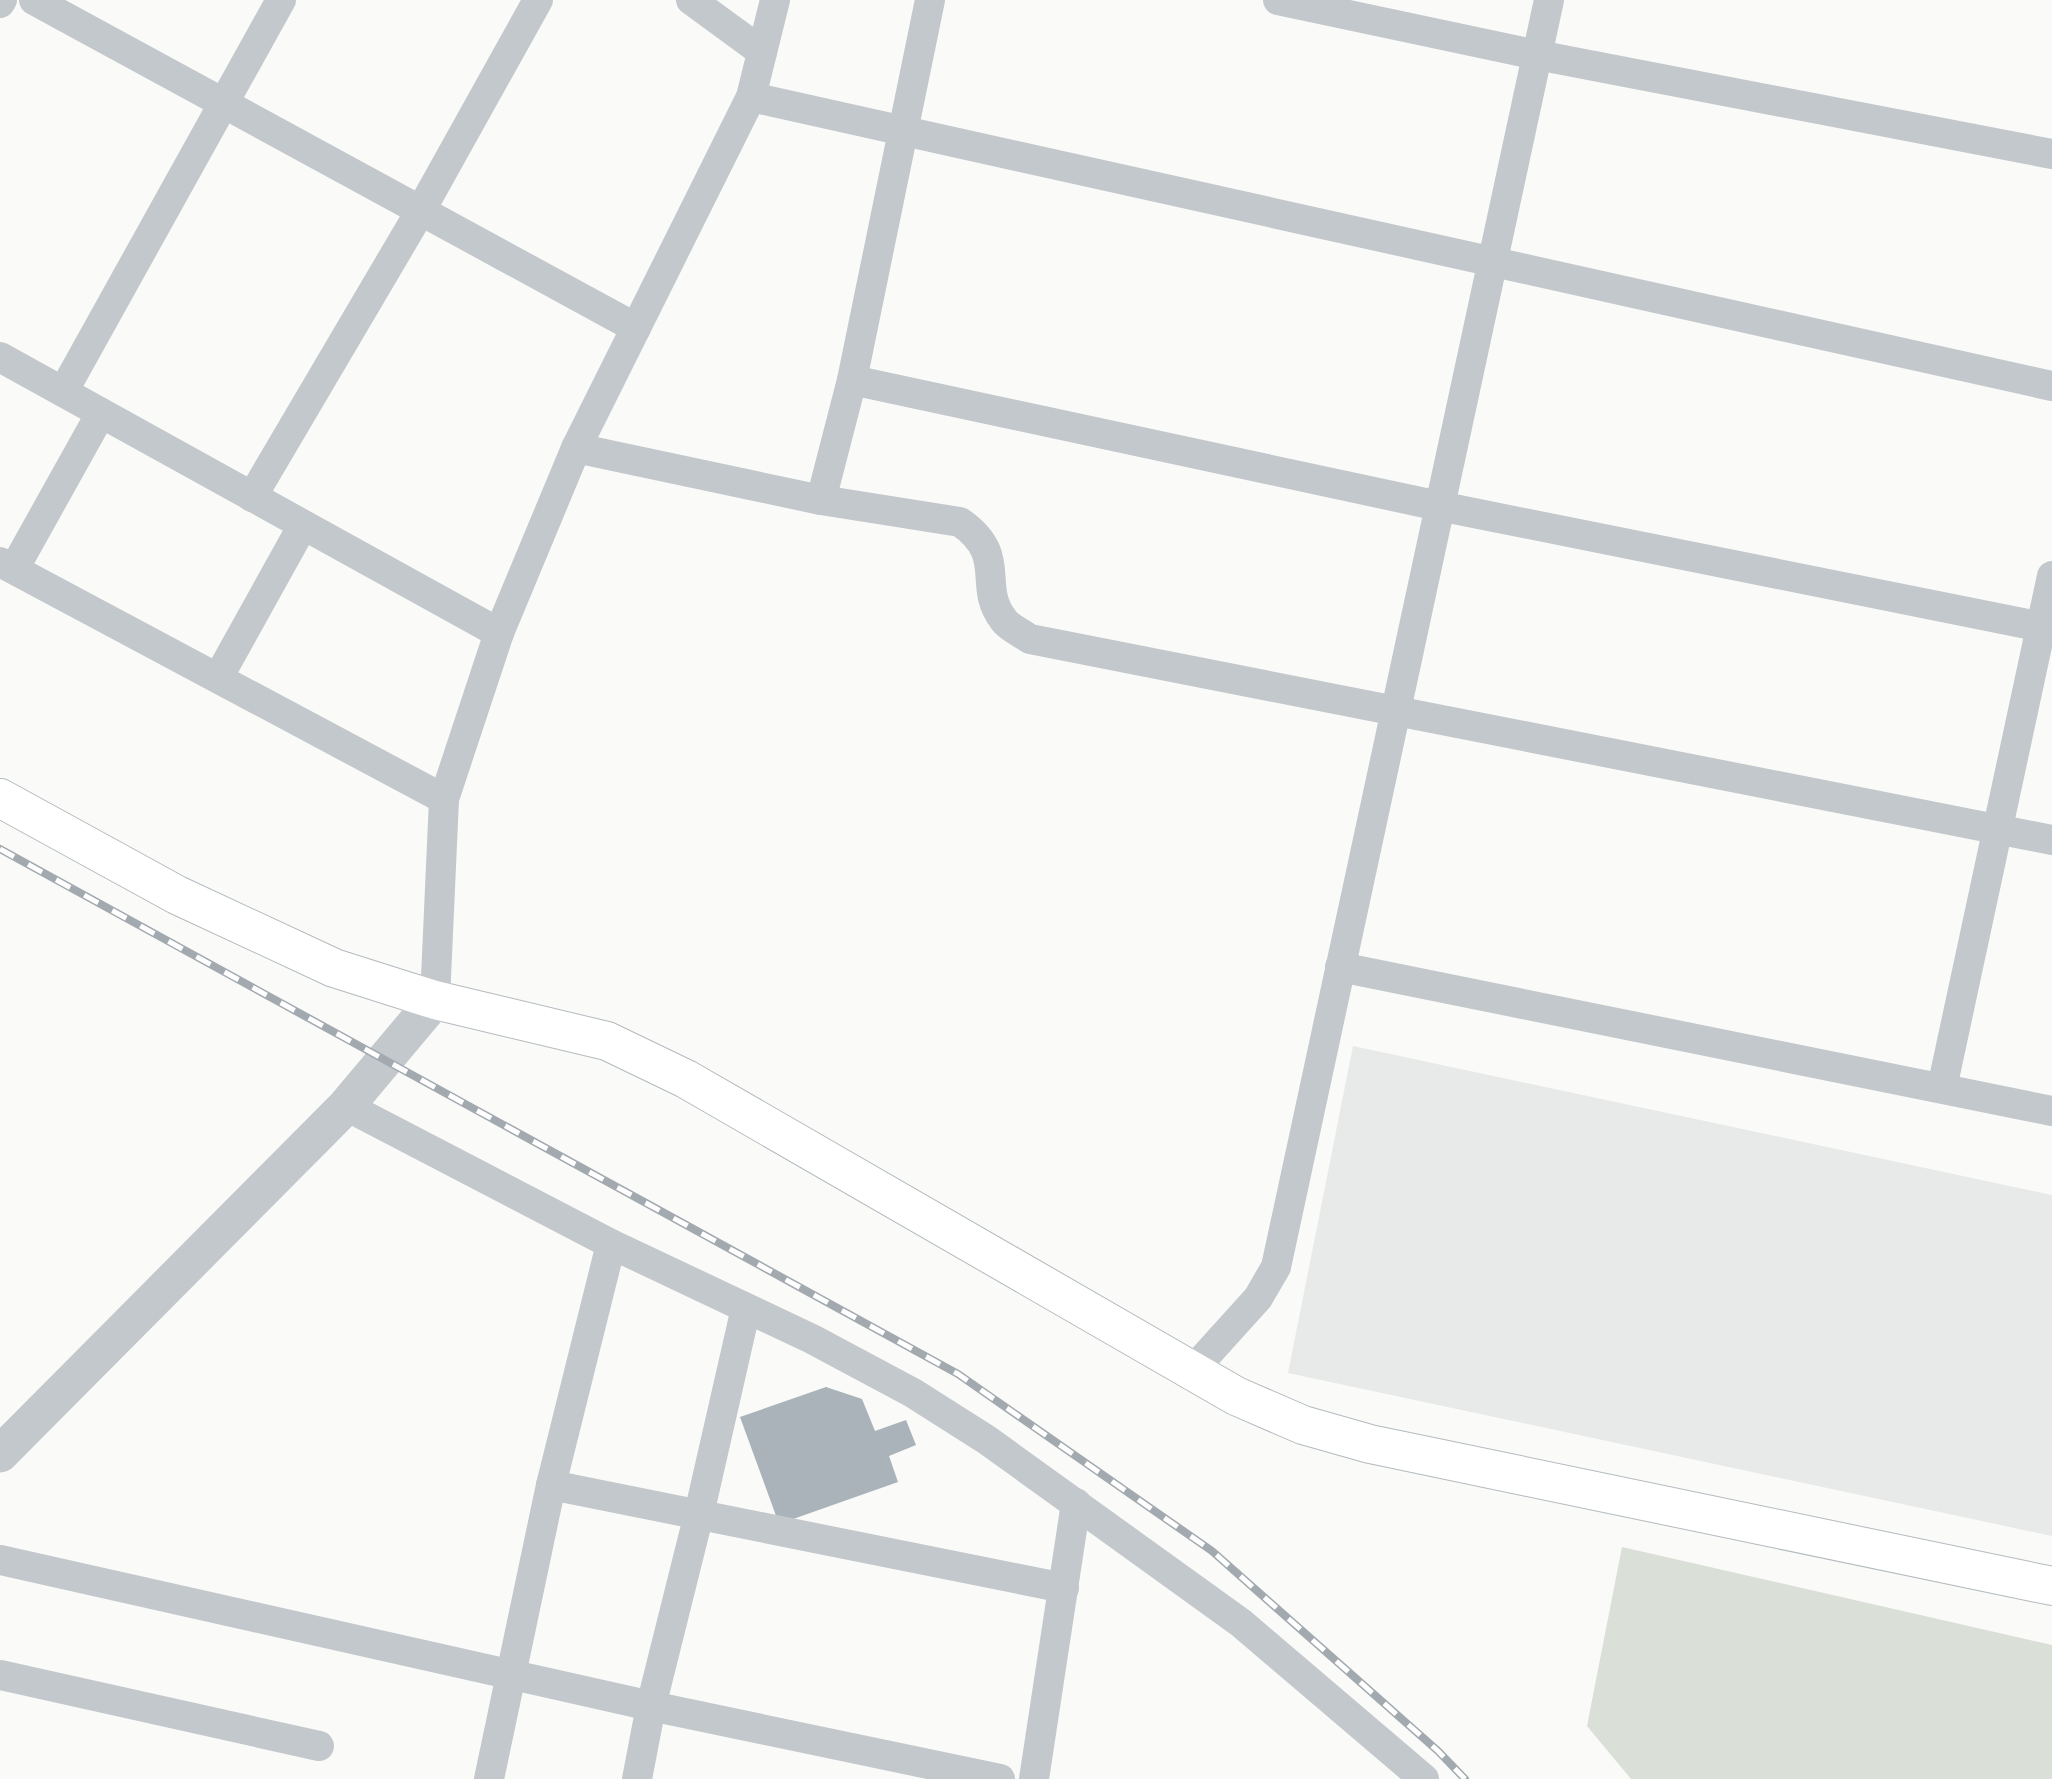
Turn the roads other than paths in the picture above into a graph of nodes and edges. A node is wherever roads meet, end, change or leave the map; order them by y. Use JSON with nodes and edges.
{"nodes":[{"id":1,"x":34,"y":0,"type":"edge"},
{"id":2,"x":281,"y":0,"type":"edge"},
{"id":3,"x":538,"y":0,"type":"edge"},
{"id":4,"x":691,"y":0,"type":"edge"},
{"id":5,"x":775,"y":0,"type":"edge"},
{"id":6,"x":930,"y":0,"type":"edge"},
{"id":7,"x":1279,"y":0,"type":"edge"},
{"id":8,"x":1549,"y":0,"type":"edge"},
{"id":9,"x":762,"y":52,"type":"junction"},
{"id":10,"x":1537,"y":55,"type":"junction"},
{"id":11,"x":751,"y":97,"type":"junction"},
{"id":12,"x":222,"y":103,"type":"junction"},
{"id":13,"x":903,"y":130,"type":"junction"},
{"id":14,"x":2052,"y":154,"type":"edge"},
{"id":15,"x":421,"y":210,"type":"junction"},
{"id":16,"x":1492,"y":261,"type":"junction"},
{"id":17,"x":636,"y":328,"type":"junction"},
{"id":18,"x":0,"y":357,"type":"edge"},
{"id":19,"x":852,"y":380,"type":"junction"},
{"id":20,"x":2052,"y":386,"type":"edge"},
{"id":21,"x":63,"y":392,"type":"junction"},
{"id":22,"x":101,"y":413,"type":"junction"},
{"id":23,"x":576,"y":448,"type":"junction"},
{"id":24,"x":252,"y":497,"type":"junction"},
{"id":25,"x":821,"y":500,"type":"junction"},
{"id":26,"x":1439,"y":506,"type":"junction"},
{"id":27,"x":303,"y":525,"type":"junction"},
{"id":28,"x":7,"y":566,"type":"edge"},
{"id":29,"x":2052,"y":576,"type":"edge"},
{"id":30,"x":2047,"y":627,"type":"edge"},
{"id":31,"x":499,"y":633,"type":"junction"},
{"id":32,"x":218,"y":678,"type":"junction"},
{"id":33,"x":1395,"y":712,"type":"junction"},
{"id":34,"x":0,"y":798,"type":"edge"},
{"id":35,"x":444,"y":799,"type":"junction"},
{"id":36,"x":1997,"y":828,"type":"junction"},
{"id":37,"x":2052,"y":840,"type":"edge"},
{"id":38,"x":1340,"y":967,"type":"junction"},
{"id":39,"x":435,"y":1000,"type":"junction"},
{"id":40,"x":1942,"y":1088,"type":"junction"},
{"id":41,"x":346,"y":1106,"type":"junction"},
{"id":42,"x":2052,"y":1111,"type":"edge"},
{"id":43,"x":611,"y":1244,"type":"junction"},
{"id":44,"x":746,"y":1308,"type":"junction"},
{"id":45,"x":1192,"y":1371,"type":"junction"},
{"id":46,"x":0,"y":1454,"type":"edge"},
{"id":47,"x":551,"y":1485,"type":"junction"},
{"id":48,"x":1076,"y":1503,"type":"junction"},
{"id":49,"x":699,"y":1514,"type":"junction"},
{"id":50,"x":0,"y":1560,"type":"edge"},
{"id":51,"x":2052,"y":1586,"type":"edge"},
{"id":52,"x":1065,"y":1587,"type":"junction"},
{"id":53,"x":0,"y":1675,"type":"edge"},
{"id":54,"x":511,"y":1676,"type":"junction"},
{"id":55,"x":651,"y":1706,"type":"junction"},
{"id":56,"x":319,"y":1746,"type":"dead end"},
{"id":57,"x":489,"y":1779,"type":"edge"},
{"id":58,"x":637,"y":1779,"type":"edge"},
{"id":59,"x":1000,"y":1779,"type":"edge"},
{"id":60,"x":1034,"y":1779,"type":"edge"},
{"id":61,"x":1424,"y":1779,"type":"edge"}],
"edges":[{"from":1,"to":12,"type":"street"},
{"from":2,"to":12,"type":"street"},
{"from":3,"to":15,"type":"street"},
{"from":4,"to":9,"type":"street"},
{"from":5,"to":9,"type":"street"},
{"from":6,"to":13,"type":"street"},
{"from":7,"to":10,"type":"street"},
{"from":8,"to":10,"type":"street"},
{"from":9,"to":11,"type":"street"},
{"from":10,"to":14,"type":"street"},
{"from":10,"to":16,"type":"street"},
{"from":11,"to":13,"type":"street"},
{"from":11,"to":17,"type":"street"},
{"from":12,"to":15,"type":"street"},
{"from":12,"to":21,"type":"street"},
{"from":13,"to":16,"type":"street"},
{"from":13,"to":19,"type":"street"},
{"from":15,"to":17,"type":"street"},
{"from":15,"to":24,"type":"street"},
{"from":16,"to":20,"type":"street"},
{"from":16,"to":26,"type":"street"},
{"from":17,"to":23,"type":"street"},
{"from":18,"to":21,"type":"street"},
{"from":19,"to":25,"type":"street"},
{"from":19,"to":26,"type":"street"},
{"from":21,"to":22,"type":"street"},
{"from":22,"to":24,"type":"street"},
{"from":22,"to":28,"type":"street"},
{"from":23,"to":25,"type":"street"},
{"from":23,"to":31,"type":"street"},
{"from":24,"to":27,"type":"street"},
{"from":25,"to":33,"type":"street"},
{"from":26,"to":30,"type":"street"},
{"from":26,"to":33,"type":"street"},
{"from":27,"to":31,"type":"street"},
{"from":27,"to":32,"type":"street"},
{"from":28,"to":32,"type":"street"},
{"from":29,"to":30,"type":"street"},
{"from":30,"to":36,"type":"street"},
{"from":31,"to":35,"type":"street"},
{"from":32,"to":35,"type":"street"},
{"from":33,"to":36,"type":"street"},
{"from":33,"to":38,"type":"street"},
{"from":34,"to":39,"type":"main road"},
{"from":35,"to":39,"type":"street"},
{"from":36,"to":37,"type":"street"},
{"from":36,"to":40,"type":"street"},
{"from":38,"to":40,"type":"street"},
{"from":38,"to":45,"type":"street"},
{"from":39,"to":41,"type":"street"},
{"from":39,"to":45,"type":"main road"},
{"from":40,"to":42,"type":"street"},
{"from":41,"to":43,"type":"street"},
{"from":41,"to":46,"type":"street"},
{"from":43,"to":44,"type":"street"},
{"from":43,"to":47,"type":"street"},
{"from":44,"to":48,"type":"street"},
{"from":44,"to":49,"type":"street"},
{"from":45,"to":51,"type":"main road"},
{"from":47,"to":49,"type":"street"},
{"from":47,"to":54,"type":"street"},
{"from":48,"to":52,"type":"street"},
{"from":48,"to":61,"type":"street"},
{"from":49,"to":52,"type":"street"},
{"from":49,"to":55,"type":"street"},
{"from":50,"to":54,"type":"street"},
{"from":52,"to":60,"type":"street"},
{"from":53,"to":56,"type":"street"},
{"from":54,"to":55,"type":"street"},
{"from":54,"to":57,"type":"street"},
{"from":55,"to":58,"type":"street"},
{"from":55,"to":59,"type":"street"}]}
